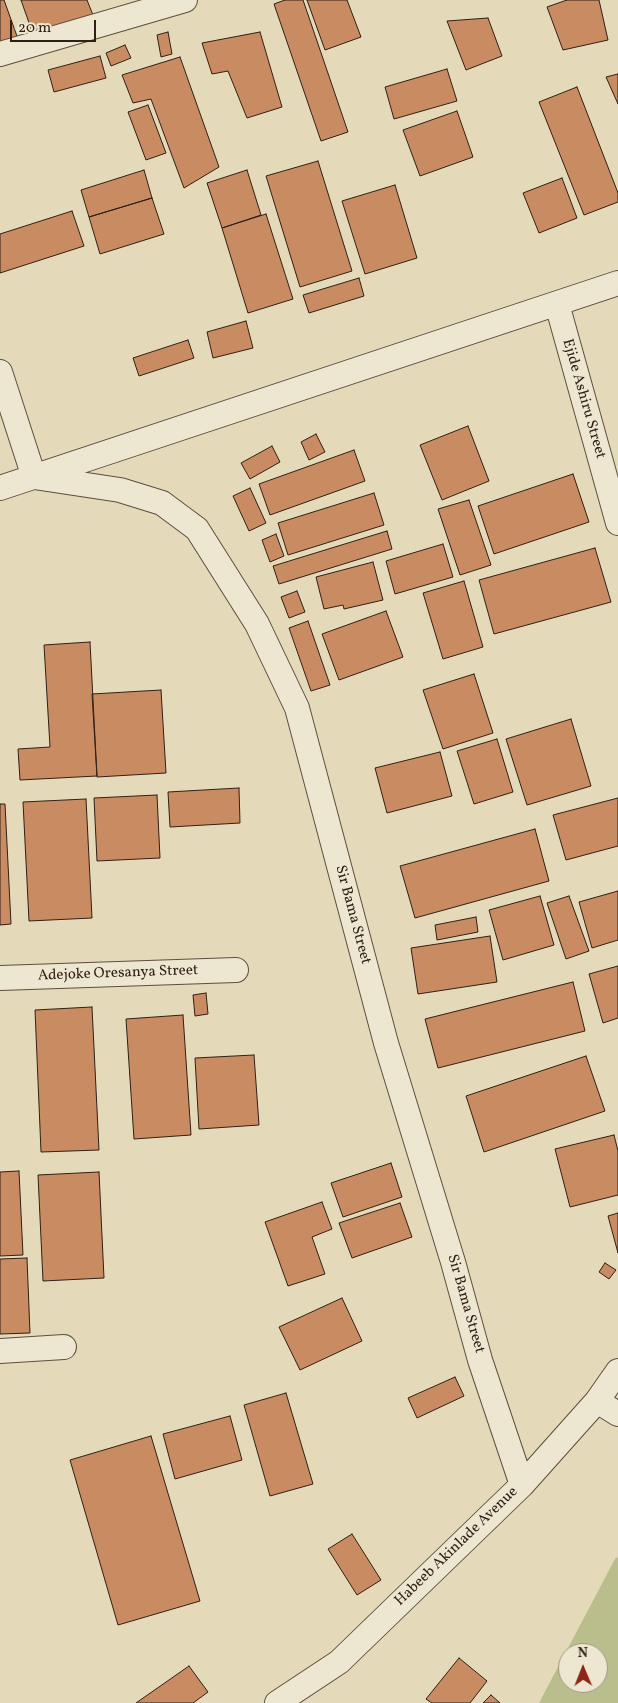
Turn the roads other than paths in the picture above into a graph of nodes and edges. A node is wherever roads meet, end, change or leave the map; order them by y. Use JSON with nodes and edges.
{"nodes":[{"id":1,"x":185,"y":0,"type":"edge"},
{"id":2,"x":0,"y":54,"type":"edge"},
{"id":3,"x":618,"y":282,"type":"edge"},
{"id":4,"x":557,"y":304,"type":"junction"},
{"id":5,"x":0,"y":372,"type":"edge"},
{"id":6,"x":34,"y":477,"type":"junction"},
{"id":7,"x":0,"y":488,"type":"edge"},
{"id":8,"x":618,"y":523,"type":"edge"},
{"id":9,"x":236,"y":970,"type":"dead end"},
{"id":10,"x":0,"y":978,"type":"edge"},
{"id":11,"x":64,"y":1347,"type":"dead end"},
{"id":12,"x":0,"y":1351,"type":"edge"},
{"id":13,"x":618,"y":1371,"type":"edge"},
{"id":14,"x":597,"y":1401,"type":"junction"},
{"id":15,"x":618,"y":1414,"type":"edge"},
{"id":16,"x":522,"y":1485,"type":"junction"},
{"id":17,"x":277,"y":1703,"type":"edge"}],
"edges":[{"from":1,"to":2,"type":"street"},
{"from":3,"to":4,"type":"street"},
{"from":4,"to":6,"type":"street"},
{"from":4,"to":8,"type":"street","name":"Ejide Ashiru Street"},
{"from":5,"to":6,"type":"street"},
{"from":6,"to":7,"type":"street"},
{"from":6,"to":16,"type":"street","name":"Sir Bama Street"},
{"from":9,"to":10,"type":"street","name":"Adejoke Oresanya Street"},
{"from":11,"to":12,"type":"street"},
{"from":13,"to":14,"type":"street","name":"Habeeb Akinlade Avenue"},
{"from":14,"to":15,"type":"street"},
{"from":14,"to":16,"type":"street","name":"Habeeb Akinlade Avenue"},
{"from":16,"to":17,"type":"street","name":"Habeeb Akinlade Avenue"}]}
